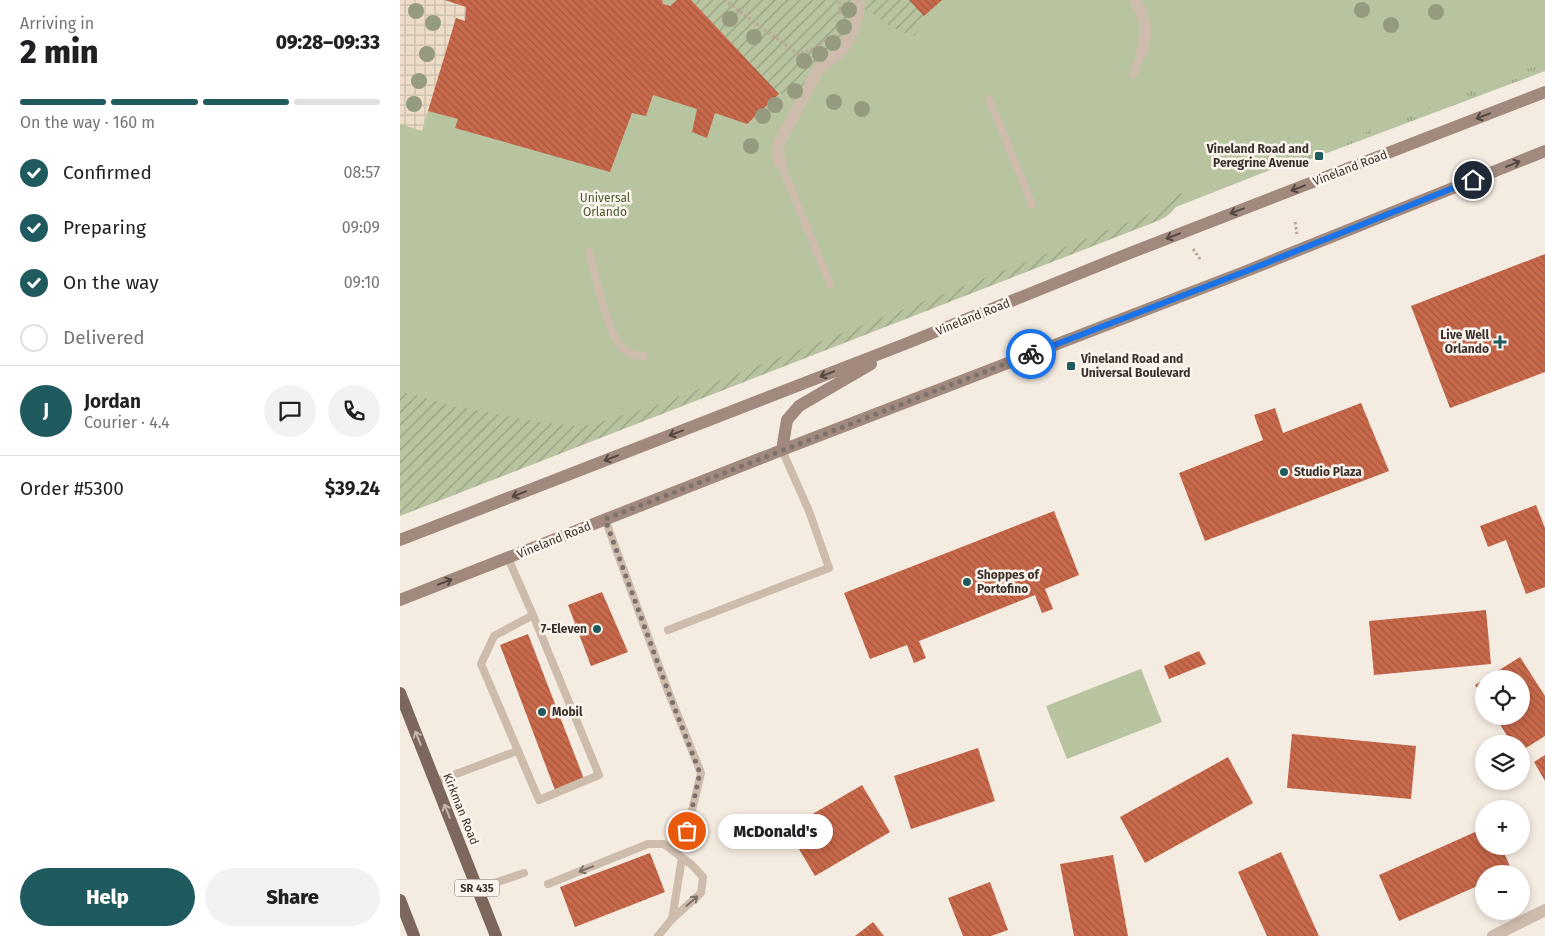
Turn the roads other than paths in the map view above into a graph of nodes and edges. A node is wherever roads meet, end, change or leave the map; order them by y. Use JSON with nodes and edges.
{"nodes":[{"id":1,"x":859,"y":0,"type":"edge"},
{"id":2,"x":1135,"y":0,"type":"edge"},
{"id":3,"x":1142,"y":51,"type":"joint"},
{"id":4,"x":1133,"y":75,"type":"dead end"},
{"id":5,"x":1545,"y":92,"type":"edge"},
{"id":6,"x":989,"y":99,"type":"dead end"},
{"id":7,"x":1545,"y":151,"type":"edge"},
{"id":8,"x":780,"y":164,"type":"joint"},
{"id":9,"x":1032,"y":204,"type":"dead end"},
{"id":10,"x":589,"y":252,"type":"dead end"},
{"id":11,"x":830,"y":284,"type":"dead end"},
{"id":12,"x":905,"y":344,"type":"junction"},
{"id":13,"x":644,"y":356,"type":"dead end"},
{"id":14,"x":782,"y":450,"type":"junction"},
{"id":15,"x":605,"y":519,"type":"junction"},
{"id":16,"x":400,"y":540,"type":"edge"},
{"id":17,"x":508,"y":558,"type":"junction"},
{"id":18,"x":400,"y":600,"type":"edge"},
{"id":19,"x":533,"y":615,"type":"junction"},
{"id":20,"x":668,"y":630,"type":"dead end"},
{"id":21,"x":400,"y":693,"type":"edge"},
{"id":22,"x":517,"y":751,"type":"junction"},
{"id":23,"x":435,"y":782,"type":"junction"},
{"id":24,"x":687,"y":831,"type":"dead end"},
{"id":25,"x":682,"y":858,"type":"junction"},
{"id":26,"x":524,"y":872,"type":"dead end"},
{"id":27,"x":548,"y":884,"type":"dead end"},
{"id":28,"x":477,"y":889,"type":"junction"},
{"id":29,"x":400,"y":902,"type":"edge"},
{"id":30,"x":1545,"y":910,"type":"edge"},
{"id":31,"x":672,"y":919,"type":"junction"},
{"id":32,"x":414,"y":936,"type":"edge"},
{"id":33,"x":496,"y":936,"type":"edge"},
{"id":34,"x":658,"y":936,"type":"edge"},
{"id":35,"x":1493,"y":936,"type":"edge"}],
"edges":[{"from":1,"to":8,"type":"street"},
{"from":2,"to":3,"type":"street"},
{"from":3,"to":4,"type":"lane"},
{"from":5,"to":12,"type":"main road","name":"Vineland Road","one_way":true},
{"from":6,"to":9,"type":"lane"},
{"from":14,"to":7,"type":"main road","name":"Vineland Road","one_way":true},
{"from":8,"to":11,"type":"lane"},
{"from":10,"to":13,"type":"lane"},
{"from":12,"to":14,"type":"main road"},
{"from":12,"to":16,"type":"main road","name":"Vineland Road","one_way":true},
{"from":14,"to":15,"type":"main road","name":"Vineland Road"},
{"from":14,"to":20,"type":"lane"},
{"from":15,"to":17,"type":"main road","name":"Vineland Road"},
{"from":15,"to":24,"type":"lane"},
{"from":18,"to":17,"type":"main road","name":"Vineland Road","one_way":true},
{"from":17,"to":19,"type":"lane"},
{"from":19,"to":22,"type":"lane"},
{"from":19,"to":22,"type":"lane"},
{"from":23,"to":21,"type":"main road","name":"Kirkman Road","number":"SR 435","one_way":true},
{"from":22,"to":23,"type":"lane"},
{"from":28,"to":23,"type":"main road","name":"Kirkman Road","number":"SR 435","one_way":true},
{"from":25,"to":27,"type":"lane","one_way":true},
{"from":25,"to":31,"type":"lane"},
{"from":31,"to":25,"type":"lane","one_way":true},
{"from":26,"to":28,"type":"lane"},
{"from":28,"to":33,"type":"main road","name":"Kirkman Road","number":"SR 435"},
{"from":29,"to":32,"type":"main road"},
{"from":30,"to":35,"type":"street"},
{"from":31,"to":34,"type":"lane"}]}
